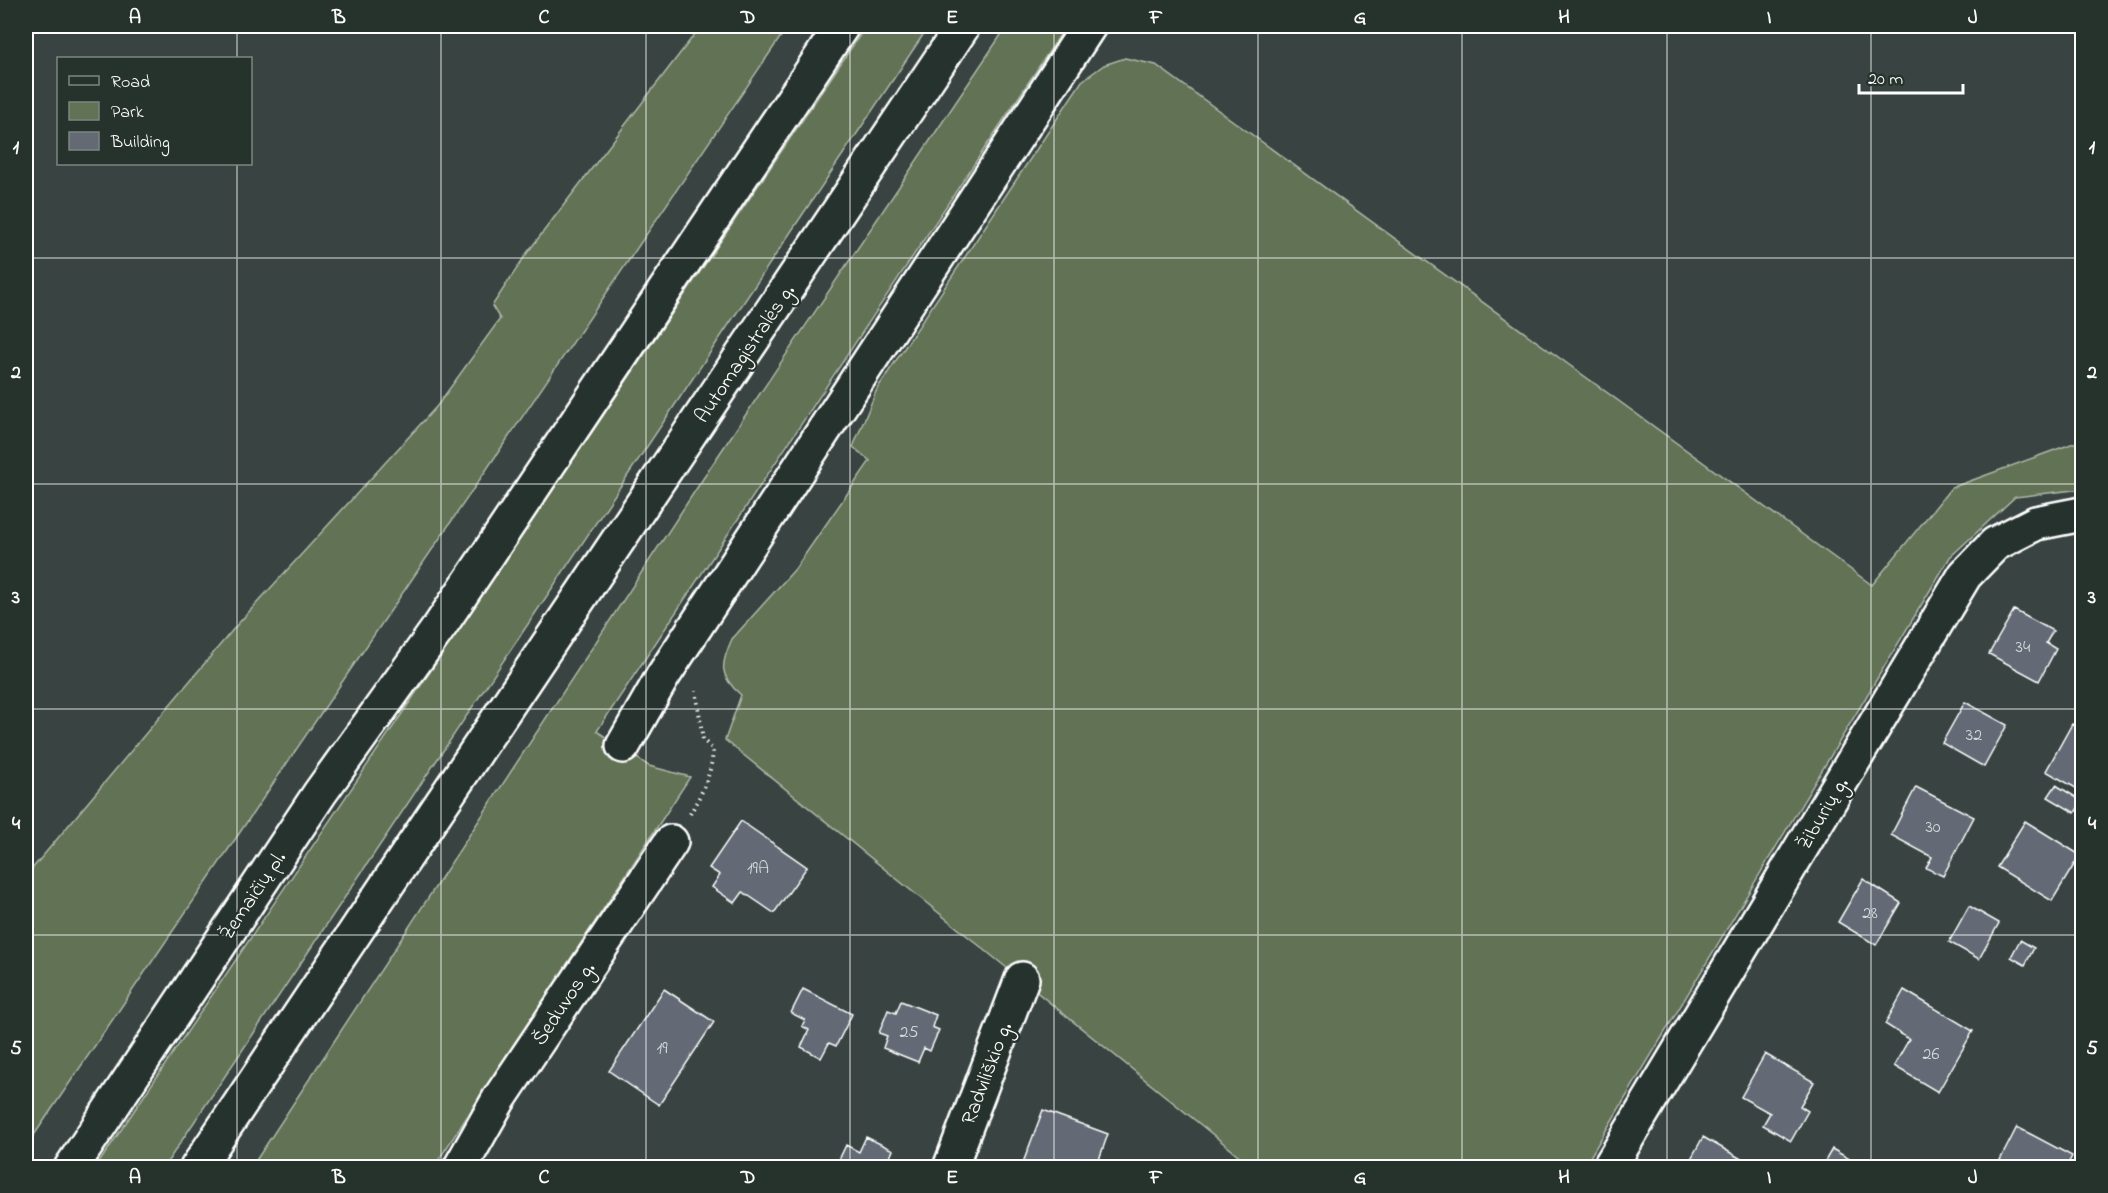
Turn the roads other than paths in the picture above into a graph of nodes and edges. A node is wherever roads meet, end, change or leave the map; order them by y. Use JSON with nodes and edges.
{"nodes":[{"id":1,"x":842,"y":26,"type":"edge"},
{"id":2,"x":963,"y":26,"type":"edge"},
{"id":3,"x":1089,"y":26,"type":"edge"},
{"id":4,"x":2082,"y":514,"type":"edge"},
{"id":5,"x":623,"y":746,"type":"dead end"},
{"id":6,"x":671,"y":842,"type":"road end"},
{"id":7,"x":1022,"y":979,"type":"dead end"},
{"id":8,"x":71,"y":1167,"type":"edge"},
{"id":9,"x":197,"y":1167,"type":"edge"},
{"id":10,"x":460,"y":1167,"type":"edge"},
{"id":11,"x":950,"y":1167,"type":"edge"},
{"id":12,"x":1609,"y":1167,"type":"edge"}],
"edges":[{"from":1,"to":8,"type":"main road","name":"Žemaičių pl."},
{"from":2,"to":9,"type":"main road","name":"Automagistralės g."},
{"from":3,"to":5,"type":"main road"},
{"from":4,"to":12,"type":"main road","name":"Žiburių g."},
{"from":6,"to":10,"type":"main road","name":"Šeduvos g."},
{"from":7,"to":11,"type":"main road","name":"Radviliškio g."}]}
